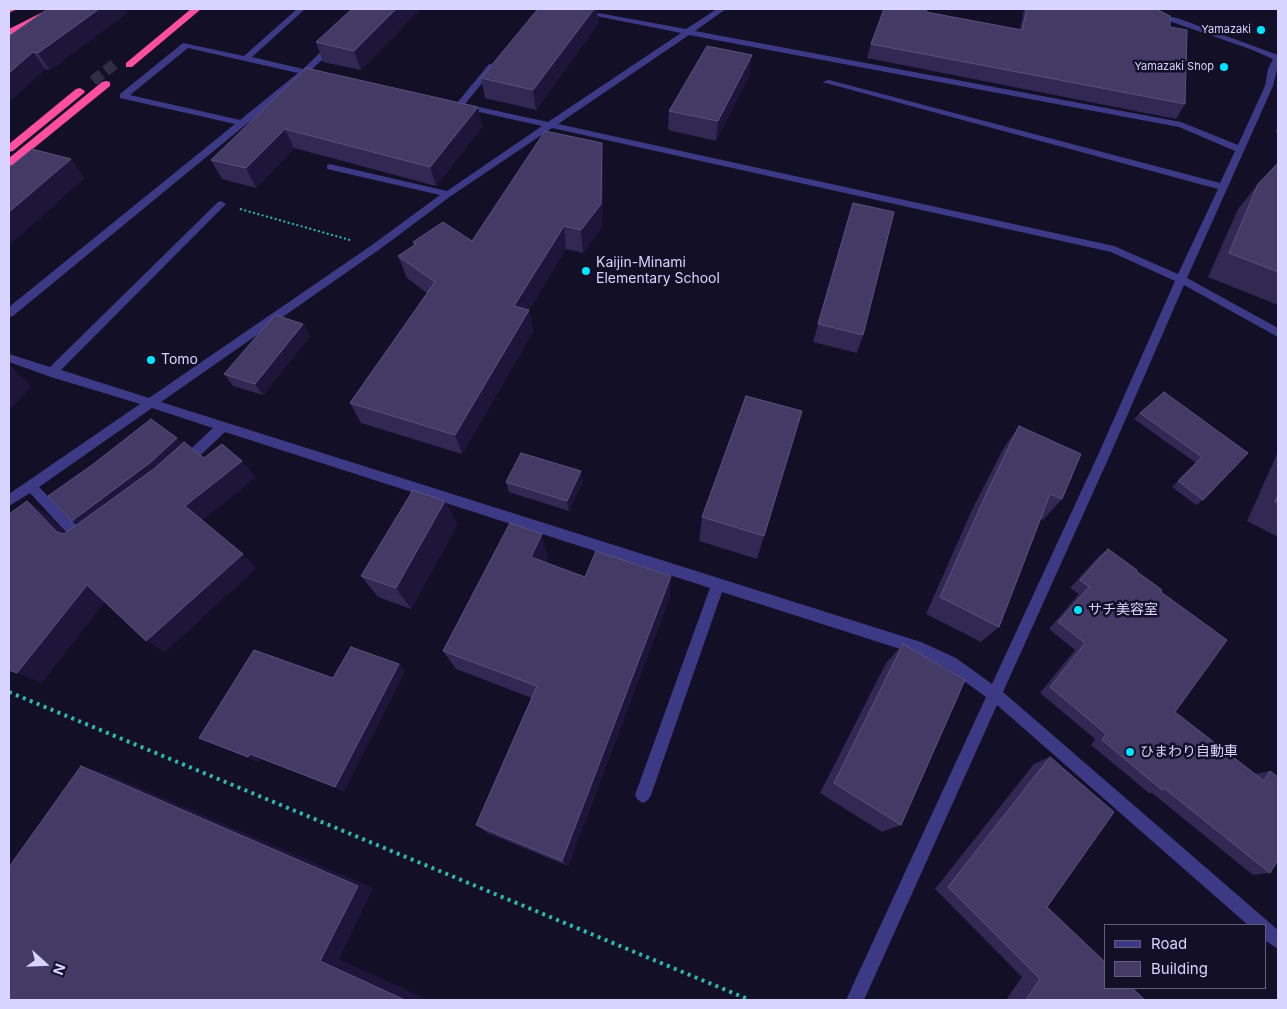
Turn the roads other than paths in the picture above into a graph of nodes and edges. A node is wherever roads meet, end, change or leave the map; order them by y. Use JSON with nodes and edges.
{"nodes":[{"id":1,"x":56,"y":9,"type":"edge"},
{"id":2,"x":185,"y":9,"type":"edge"},
{"id":3,"x":196,"y":9,"type":"edge"},
{"id":4,"x":301,"y":9,"type":"edge"},
{"id":5,"x":565,"y":9,"type":"edge"},
{"id":6,"x":722,"y":9,"type":"edge"},
{"id":7,"x":1126,"y":9,"type":"edge"},
{"id":8,"x":1146,"y":11,"type":"edge"},
{"id":9,"x":688,"y":32,"type":"junction"},
{"id":10,"x":9,"y":33,"type":"edge"},
{"id":11,"x":338,"y":40,"type":"edge"},
{"id":12,"x":1278,"y":58,"type":"edge"},
{"id":13,"x":246,"y":59,"type":"junction"},
{"id":14,"x":497,"y":61,"type":"edge"},
{"id":15,"x":304,"y":72,"type":"junction"},
{"id":16,"x":333,"y":78,"type":"edge"},
{"id":17,"x":93,"y":81,"type":"tunnel mouth"},
{"id":18,"x":826,"y":82,"type":"dead end"},
{"id":19,"x":106,"y":84,"type":"tunnel mouth"},
{"id":20,"x":241,"y":123,"type":"junction"},
{"id":21,"x":552,"y":125,"type":"junction"},
{"id":22,"x":9,"y":149,"type":"edge"},
{"id":23,"x":1239,"y":149,"type":"junction"},
{"id":24,"x":9,"y":163,"type":"edge"},
{"id":25,"x":330,"y":167,"type":"dead end"},
{"id":26,"x":1223,"y":187,"type":"junction"},
{"id":27,"x":448,"y":194,"type":"junction"},
{"id":28,"x":221,"y":204,"type":"road end"},
{"id":29,"x":1180,"y":279,"type":"junction"},
{"id":30,"x":9,"y":313,"type":"edge"},
{"id":31,"x":1278,"y":333,"type":"edge"},
{"id":32,"x":9,"y":358,"type":"edge"},
{"id":33,"x":52,"y":373,"type":"junction"},
{"id":34,"x":147,"y":404,"type":"junction"},
{"id":35,"x":221,"y":428,"type":"junction"},
{"id":36,"x":174,"y":472,"type":"edge"},
{"id":37,"x":30,"y":486,"type":"junction"},
{"id":38,"x":9,"y":501,"type":"edge"},
{"id":39,"x":91,"y":536,"type":"edge"},
{"id":40,"x":718,"y":585,"type":"junction"},
{"id":41,"x":996,"y":695,"type":"junction"},
{"id":42,"x":643,"y":795,"type":"dead end"},
{"id":43,"x":1259,"y":924,"type":"edge"},
{"id":44,"x":1267,"y":931,"type":"edge"},
{"id":45,"x":1278,"y":941,"type":"edge"},
{"id":46,"x":855,"y":1000,"type":"edge"}],
"edges":[{"from":1,"to":10,"type":"highway"},
{"from":2,"to":3,"type":"highway"},
{"from":4,"to":13,"type":"street"},
{"from":5,"to":9,"type":"street"},
{"from":6,"to":9,"type":"street"},
{"from":7,"to":8,"type":"street"},
{"from":8,"to":12,"type":"street"},
{"from":9,"to":21,"type":"street"},
{"from":9,"to":23,"type":"street"},
{"from":11,"to":15,"type":"street"},
{"from":12,"to":23,"type":"street"},
{"from":13,"to":15,"type":"street"},
{"from":13,"to":20,"type":"street"},
{"from":14,"to":21,"type":"street"},
{"from":15,"to":16,"type":"street"},
{"from":15,"to":20,"type":"street"},
{"from":17,"to":22,"type":"highway"},
{"from":18,"to":26,"type":"street"},
{"from":19,"to":24,"type":"highway"},
{"from":20,"to":30,"type":"street"},
{"from":21,"to":27,"type":"street"},
{"from":21,"to":29,"type":"street"},
{"from":23,"to":26,"type":"street"},
{"from":25,"to":27,"type":"street"},
{"from":26,"to":29,"type":"street"},
{"from":27,"to":34,"type":"street"},
{"from":28,"to":33,"type":"street"},
{"from":29,"to":31,"type":"street"},
{"from":29,"to":41,"type":"street"},
{"from":32,"to":33,"type":"street"},
{"from":33,"to":34,"type":"street"},
{"from":34,"to":35,"type":"street"},
{"from":34,"to":37,"type":"street"},
{"from":35,"to":36,"type":"street"},
{"from":35,"to":40,"type":"street"},
{"from":37,"to":38,"type":"street"},
{"from":37,"to":39,"type":"street"},
{"from":40,"to":41,"type":"street"},
{"from":40,"to":42,"type":"street"},
{"from":41,"to":43,"type":"street"},
{"from":41,"to":46,"type":"street"},
{"from":44,"to":45,"type":"street"}]}
